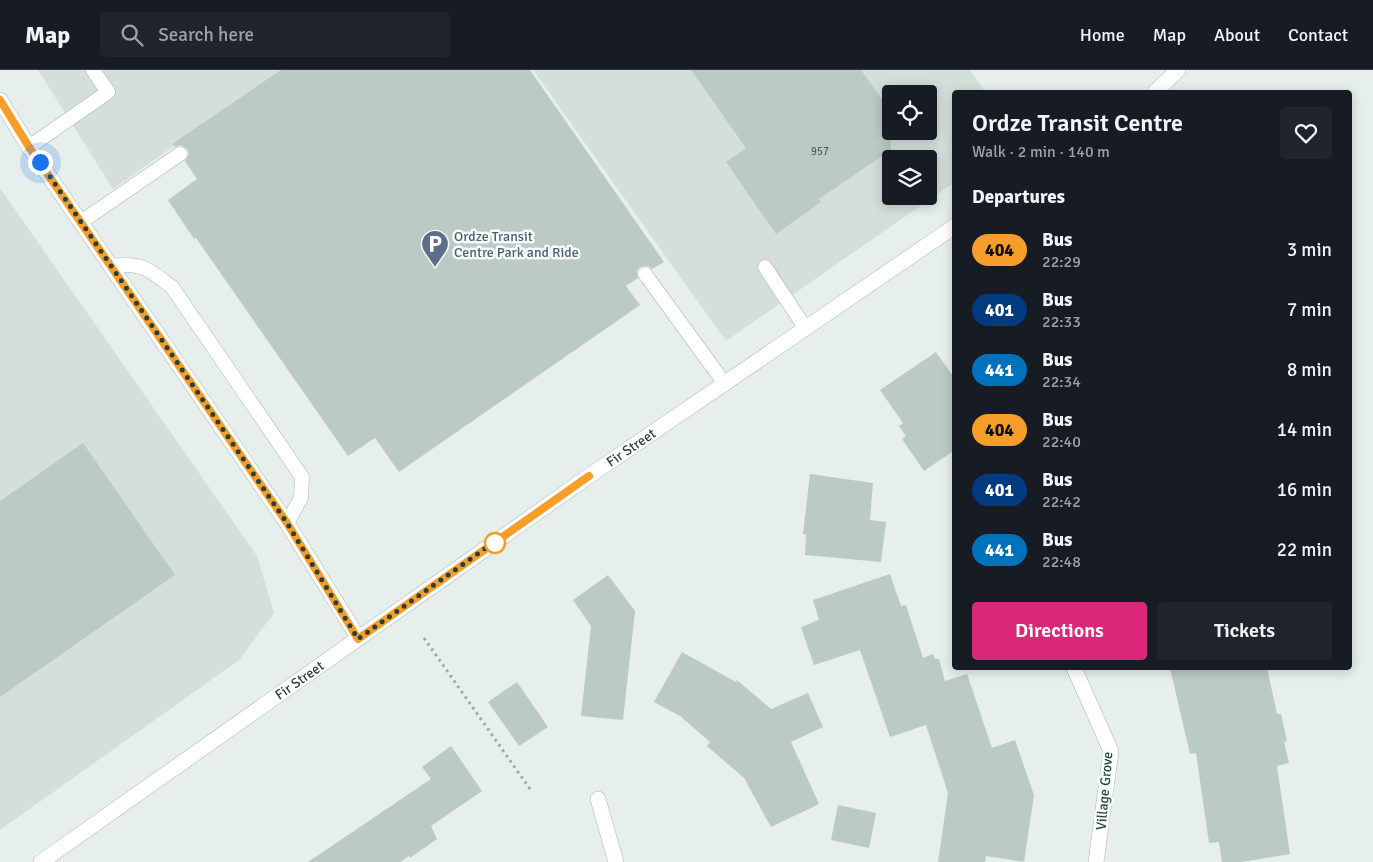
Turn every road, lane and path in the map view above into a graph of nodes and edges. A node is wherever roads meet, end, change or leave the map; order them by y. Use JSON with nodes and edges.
{"nodes":[{"id":1,"x":93,"y":70,"type":"edge"},
{"id":2,"x":1178,"y":70,"type":"edge"},
{"id":3,"x":1157,"y":90,"type":"edge"},
{"id":4,"x":0,"y":100,"type":"edge"},
{"id":5,"x":29,"y":147,"type":"junction"},
{"id":6,"x":180,"y":154,"type":"dead end"},
{"id":7,"x":81,"y":222,"type":"junction"},
{"id":8,"x":952,"y":228,"type":"edge"},
{"id":9,"x":111,"y":266,"type":"junction"},
{"id":10,"x":764,"y":267,"type":"dead end"},
{"id":11,"x":645,"y":274,"type":"dead end"},
{"id":12,"x":806,"y":329,"type":"junction"},
{"id":13,"x":726,"y":384,"type":"junction"},
{"id":14,"x":287,"y":523,"type":"junction"},
{"id":15,"x":424,"y":638,"type":"dead end"},
{"id":16,"x":358,"y":639,"type":"junction"},
{"id":17,"x":1075,"y":670,"type":"edge"},
{"id":18,"x":530,"y":788,"type":"dead end"},
{"id":19,"x":598,"y":799,"type":"dead end"},
{"id":20,"x":41,"y":862,"type":"edge"},
{"id":21,"x":616,"y":862,"type":"edge"},
{"id":22,"x":1096,"y":862,"type":"edge"}],
"edges":[{"from":1,"to":5,"type":"lane"},
{"from":2,"to":3,"type":"street"},
{"from":4,"to":5,"type":"street"},
{"from":5,"to":7,"type":"street"},
{"from":6,"to":7,"type":"lane"},
{"from":7,"to":9,"type":"street"},
{"from":8,"to":12,"type":"street","name":"Fir Street"},
{"from":9,"to":14,"type":"street"},
{"from":9,"to":14,"type":"lane"},
{"from":10,"to":12,"type":"lane"},
{"from":11,"to":13,"type":"lane"},
{"from":12,"to":13,"type":"street","name":"Fir Street"},
{"from":13,"to":16,"type":"street","name":"Fir Street"},
{"from":14,"to":16,"type":"street"},
{"from":15,"to":18,"type":"path"},
{"from":16,"to":20,"type":"street","name":"Fir Street"},
{"from":17,"to":22,"type":"street","name":"Village Grove"},
{"from":19,"to":21,"type":"street"}]}
